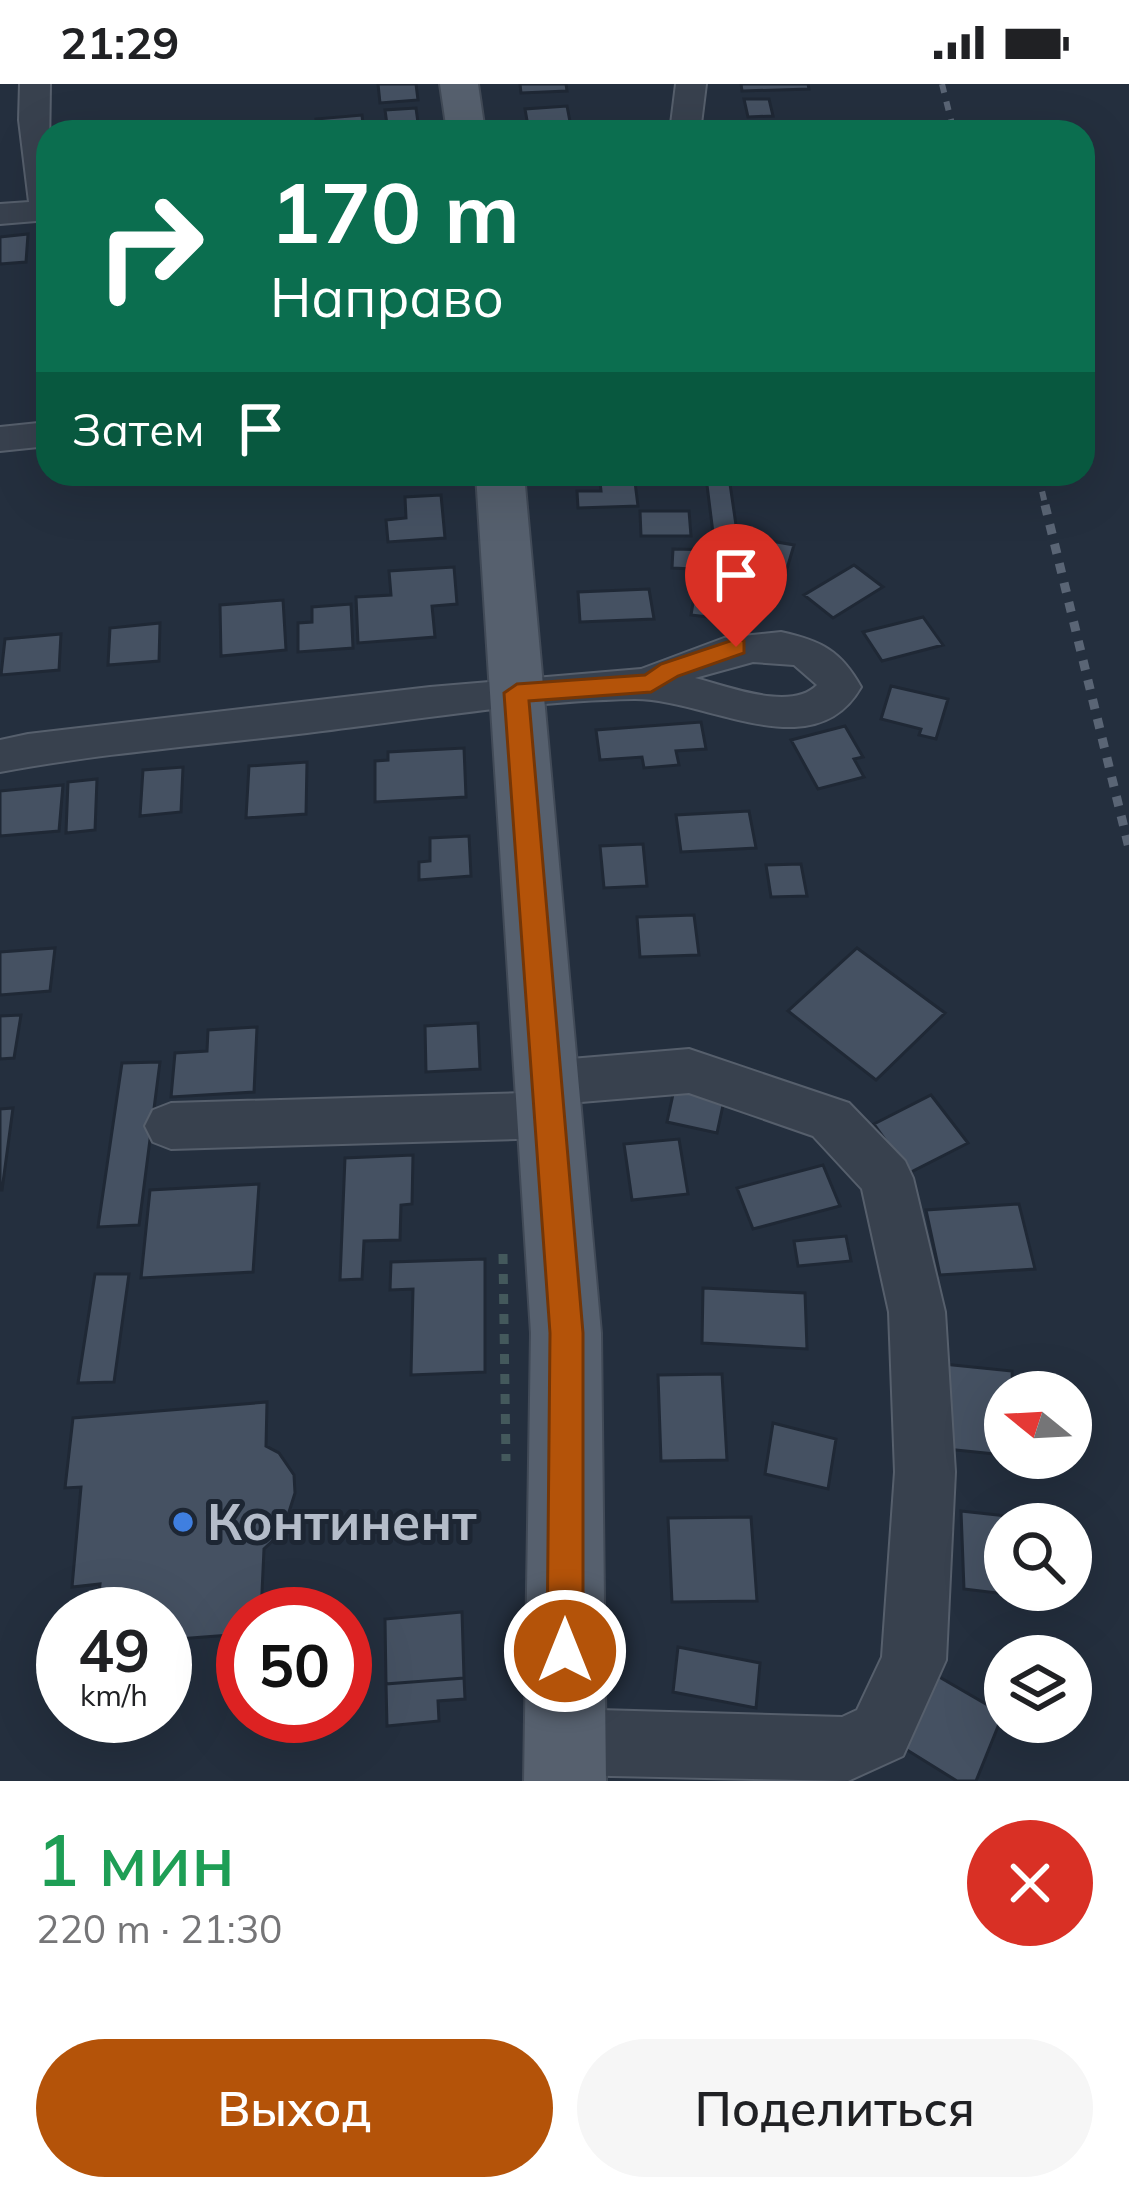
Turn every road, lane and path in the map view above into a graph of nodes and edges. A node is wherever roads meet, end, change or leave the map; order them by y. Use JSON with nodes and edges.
{"nodes":[{"id":1,"x":34,"y":84,"type":"edge"},
{"id":2,"x":459,"y":84,"type":"edge"},
{"id":3,"x":691,"y":84,"type":"edge"},
{"id":4,"x":464,"y":120,"type":"edge"},
{"id":5,"x":688,"y":120,"type":"edge"},
{"id":6,"x":36,"y":134,"type":"edge"},
{"id":7,"x":36,"y":211,"type":"edge"},
{"id":8,"x":0,"y":214,"type":"edge"},
{"id":9,"x":36,"y":435,"type":"edge"},
{"id":10,"x":0,"y":439,"type":"edge"},
{"id":11,"x":501,"y":486,"type":"edge"},
{"id":12,"x":651,"y":683,"type":"dead end"},
{"id":13,"x":517,"y":693,"type":"junction"},
{"id":14,"x":0,"y":756,"type":"edge"},
{"id":15,"x":548,"y":1099,"type":"junction"},
{"id":16,"x":171,"y":1126,"type":"dead end"},
{"id":17,"x":565,"y":1762,"type":"edge"}],
"edges":[{"from":1,"to":6,"type":"street"},
{"from":2,"to":4,"type":"main road"},
{"from":3,"to":5,"type":"street"},
{"from":7,"to":8,"type":"street"},
{"from":9,"to":10,"type":"street"},
{"from":11,"to":13,"type":"main road"},
{"from":12,"to":13,"type":"street"},
{"from":13,"to":14,"type":"street"},
{"from":13,"to":15,"type":"main road"},
{"from":15,"to":16,"type":"street"},
{"from":15,"to":17,"type":"main road"},
{"from":15,"to":17,"type":"street"}]}
